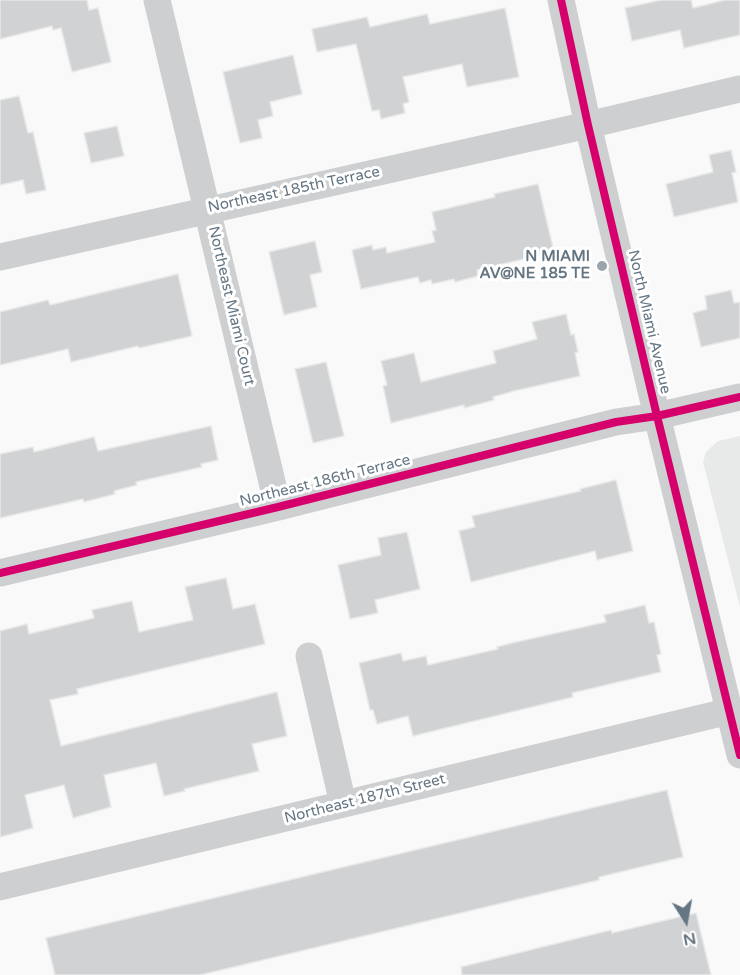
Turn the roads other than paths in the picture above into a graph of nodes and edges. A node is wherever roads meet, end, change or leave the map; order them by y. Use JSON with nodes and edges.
{"nodes":[{"id":1,"x":157,"y":0,"type":"edge"},
{"id":2,"x":561,"y":0,"type":"edge"},
{"id":3,"x":740,"y":89,"type":"edge"},
{"id":4,"x":588,"y":125,"type":"junction"},
{"id":5,"x":207,"y":209,"type":"junction"},
{"id":6,"x":0,"y":257,"type":"edge"},
{"id":7,"x":740,"y":397,"type":"edge"},
{"id":8,"x":657,"y":416,"type":"junction"},
{"id":9,"x":279,"y":507,"type":"junction"},
{"id":10,"x":0,"y":573,"type":"edge"},
{"id":11,"x":309,"y":656,"type":"dead end"},
{"id":12,"x":730,"y":711,"type":"junction"},
{"id":13,"x":740,"y":755,"type":"edge"},
{"id":14,"x":343,"y":804,"type":"junction"},
{"id":15,"x":0,"y":887,"type":"edge"}],
"edges":[{"from":1,"to":5,"type":"street","name":"Northeast Miami Court"},
{"from":2,"to":4,"type":"street","name":"North Miami Avenue"},
{"from":3,"to":4,"type":"street","name":"Northeast 185th Terrace"},
{"from":4,"to":5,"type":"street","name":"Northeast 185th Terrace"},
{"from":4,"to":8,"type":"street","name":"North Miami Avenue"},
{"from":5,"to":6,"type":"street","name":"Northeast 185th Terrace"},
{"from":5,"to":9,"type":"street","name":"Northeast Miami Court"},
{"from":7,"to":8,"type":"street","name":"Northeast 186th Terrace"},
{"from":8,"to":9,"type":"street","name":"Northeast 186th Terrace"},
{"from":8,"to":12,"type":"street","name":"North Miami Avenue"},
{"from":9,"to":10,"type":"street","name":"Northeast 186th Terrace"},
{"from":11,"to":14,"type":"street"},
{"from":12,"to":13,"type":"street","name":"North Miami Avenue"},
{"from":12,"to":14,"type":"street","name":"Northeast 187th Street"},
{"from":14,"to":15,"type":"street","name":"Northeast 187th Street"}]}
